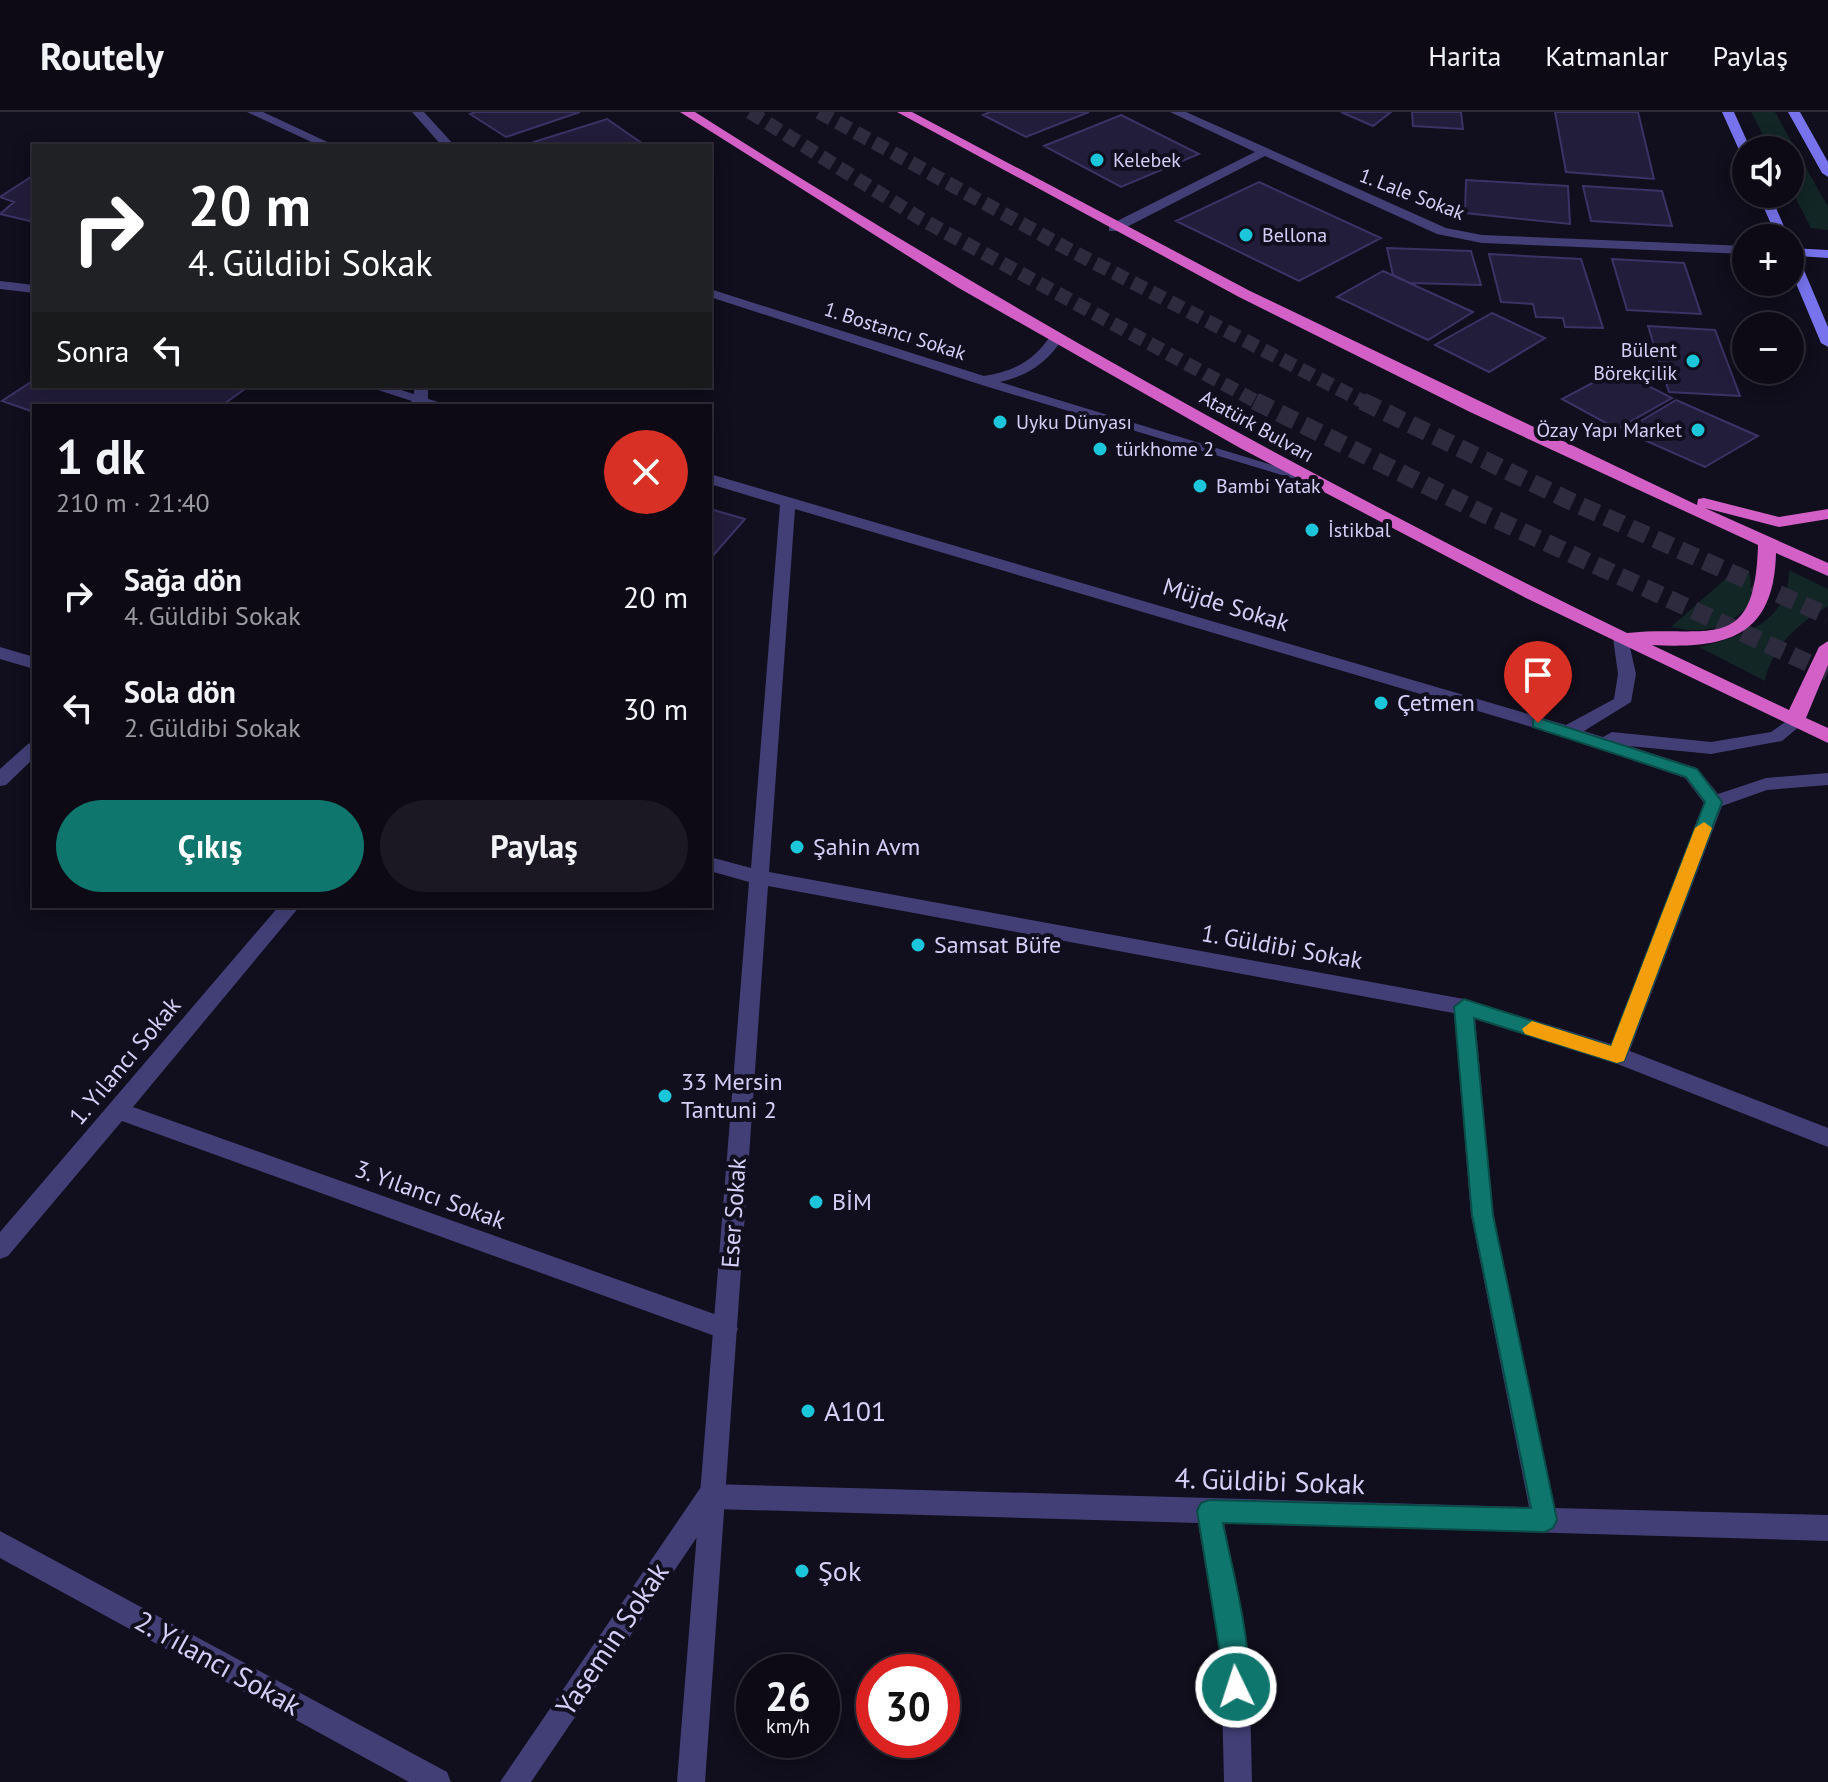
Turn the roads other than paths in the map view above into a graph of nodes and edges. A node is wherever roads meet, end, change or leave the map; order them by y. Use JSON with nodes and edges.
{"nodes":[{"id":1,"x":253,"y":112,"type":"edge"},
{"id":2,"x":418,"y":112,"type":"edge"},
{"id":3,"x":686,"y":112,"type":"edge"},
{"id":4,"x":903,"y":112,"type":"edge"},
{"id":5,"x":1176,"y":112,"type":"edge"},
{"id":6,"x":1728,"y":112,"type":"edge"},
{"id":7,"x":1794,"y":112,"type":"edge"},
{"id":8,"x":1739,"y":136,"type":"edge"},
{"id":9,"x":325,"y":144,"type":"edge"},
{"id":10,"x":447,"y":144,"type":"edge"},
{"id":11,"x":1262,"y":153,"type":"junction"},
{"id":12,"x":1828,"y":173,"type":"edge"},
{"id":13,"x":1114,"y":228,"type":"junction"},
{"id":14,"x":1732,"y":249,"type":"edge"},
{"id":15,"x":1804,"y":253,"type":"edge"},
{"id":16,"x":1828,"y":254,"type":"edge"},
{"id":17,"x":0,"y":285,"type":"edge"},
{"id":18,"x":1804,"y":286,"type":"edge"},
{"id":19,"x":32,"y":289,"type":"edge"},
{"id":20,"x":712,"y":294,"type":"edge"},
{"id":21,"x":1056,"y":338,"type":"junction"},
{"id":22,"x":1828,"y":343,"type":"edge"},
{"id":23,"x":983,"y":380,"type":"junction"},
{"id":24,"x":381,"y":388,"type":"edge"},
{"id":25,"x":418,"y":397,"type":"edge"},
{"id":26,"x":437,"y":404,"type":"edge"},
{"id":27,"x":1300,"y":476,"type":"junction"},
{"id":28,"x":712,"y":480,"type":"edge"},
{"id":29,"x":1646,"y":488,"type":"junction"},
{"id":30,"x":788,"y":500,"type":"junction"},
{"id":31,"x":1828,"y":514,"type":"edge"},
{"id":32,"x":1767,"y":543,"type":"junction"},
{"id":33,"x":1828,"y":570,"type":"edge"},
{"id":34,"x":1621,"y":638,"type":"junction"},
{"id":35,"x":1828,"y":647,"type":"edge"},
{"id":36,"x":0,"y":653,"type":"edge"},
{"id":37,"x":32,"y":662,"type":"edge"},
{"id":38,"x":1795,"y":721,"type":"junction"},
{"id":39,"x":1568,"y":732,"type":"junction"},
{"id":40,"x":1828,"y":736,"type":"edge"},
{"id":41,"x":32,"y":750,"type":"edge"},
{"id":42,"x":1828,"y":779,"type":"edge"},
{"id":43,"x":0,"y":780,"type":"edge"},
{"id":44,"x":1714,"y":802,"type":"junction"},
{"id":45,"x":712,"y":865,"type":"edge"},
{"id":46,"x":757,"y":877,"type":"junction"},
{"id":47,"x":288,"y":908,"type":"edge"},
{"id":48,"x":1464,"y":1007,"type":"junction"},
{"id":49,"x":1617,"y":1055,"type":"junction"},
{"id":50,"x":117,"y":1110,"type":"junction"},
{"id":51,"x":1828,"y":1138,"type":"edge"},
{"id":52,"x":0,"y":1249,"type":"edge"},
{"id":53,"x":726,"y":1329,"type":"junction"},
{"id":54,"x":710,"y":1496,"type":"junction"},
{"id":55,"x":1209,"y":1511,"type":"junction"},
{"id":56,"x":1545,"y":1520,"type":"junction"},
{"id":57,"x":1828,"y":1528,"type":"edge"},
{"id":58,"x":0,"y":1544,"type":"edge"},
{"id":59,"x":437,"y":1782,"type":"edge"},
{"id":60,"x":514,"y":1782,"type":"edge"},
{"id":61,"x":691,"y":1782,"type":"edge"},
{"id":62,"x":1238,"y":1782,"type":"edge"}],
"edges":[{"from":1,"to":9,"type":"street"},
{"from":2,"to":10,"type":"street"},
{"from":3,"to":21,"type":"highway","name":"Atatürk Bulvarı"},
{"from":4,"to":13,"type":"highway"},
{"from":5,"to":11,"type":"street","name":"1. Lale Sokak"},
{"from":6,"to":8,"type":"main road"},
{"from":7,"to":12,"type":"main road"},
{"from":11,"to":13,"type":"street"},
{"from":11,"to":14,"type":"street","name":"1. Lale Sokak"},
{"from":13,"to":29,"type":"highway"},
{"from":15,"to":16,"type":"main road"},
{"from":17,"to":19,"type":"street"},
{"from":18,"to":22,"type":"main road"},
{"from":20,"to":23,"type":"street","name":"1. Bostancı Sokak"},
{"from":21,"to":23,"type":"street","name":"1. Bostancı Sokak"},
{"from":21,"to":27,"type":"highway","name":"Atatürk Bulvarı"},
{"from":23,"to":27,"type":"street"},
{"from":24,"to":25,"type":"street"},
{"from":25,"to":26,"type":"street"},
{"from":27,"to":34,"type":"highway","name":"Atatürk Bulvarı"},
{"from":28,"to":30,"type":"street","name":"Müjde Sokak"},
{"from":29,"to":31,"type":"highway"},
{"from":29,"to":32,"type":"highway"},
{"from":30,"to":39,"type":"street","name":"Müjde Sokak"},
{"from":30,"to":46,"type":"street","name":"Eser Sokak"},
{"from":32,"to":33,"type":"highway"},
{"from":32,"to":34,"type":"highway"},
{"from":34,"to":38,"type":"highway","name":"Atatürk Bulvarı"},
{"from":34,"to":39,"type":"street"},
{"from":35,"to":38,"type":"highway"},
{"from":36,"to":37,"type":"street"},
{"from":38,"to":39,"type":"street"},
{"from":38,"to":40,"type":"highway","name":"Atatürk Bulvarı"},
{"from":39,"to":44,"type":"street","name":"Müjde Sokak"},
{"from":41,"to":43,"type":"street"},
{"from":42,"to":44,"type":"street"},
{"from":44,"to":49,"type":"street"},
{"from":45,"to":46,"type":"street","name":"1. Güldibi Sokak"},
{"from":46,"to":48,"type":"street","name":"1. Güldibi Sokak"},
{"from":46,"to":53,"type":"street","name":"Eser Sokak"},
{"from":47,"to":50,"type":"street","name":"1. Yılancı Sokak"},
{"from":48,"to":49,"type":"street","name":"1. Güldibi Sokak"},
{"from":48,"to":56,"type":"street"},
{"from":49,"to":51,"type":"street","name":"1. Güldibi Sokak"},
{"from":50,"to":52,"type":"street","name":"1. Yılancı Sokak"},
{"from":50,"to":53,"type":"street","name":"3. Yılancı Sokak"},
{"from":53,"to":54,"type":"street","name":"Eser Sokak"},
{"from":54,"to":55,"type":"street","name":"4. Güldibi Sokak"},
{"from":54,"to":60,"type":"street","name":"Yasemin Sokak"},
{"from":54,"to":61,"type":"street","name":"Eser Sokak"},
{"from":55,"to":56,"type":"street","name":"4. Güldibi Sokak"},
{"from":55,"to":62,"type":"street"},
{"from":56,"to":57,"type":"street","name":"4. Güldibi Sokak"},
{"from":58,"to":59,"type":"street","name":"2. Yılancı Sokak"}]}
